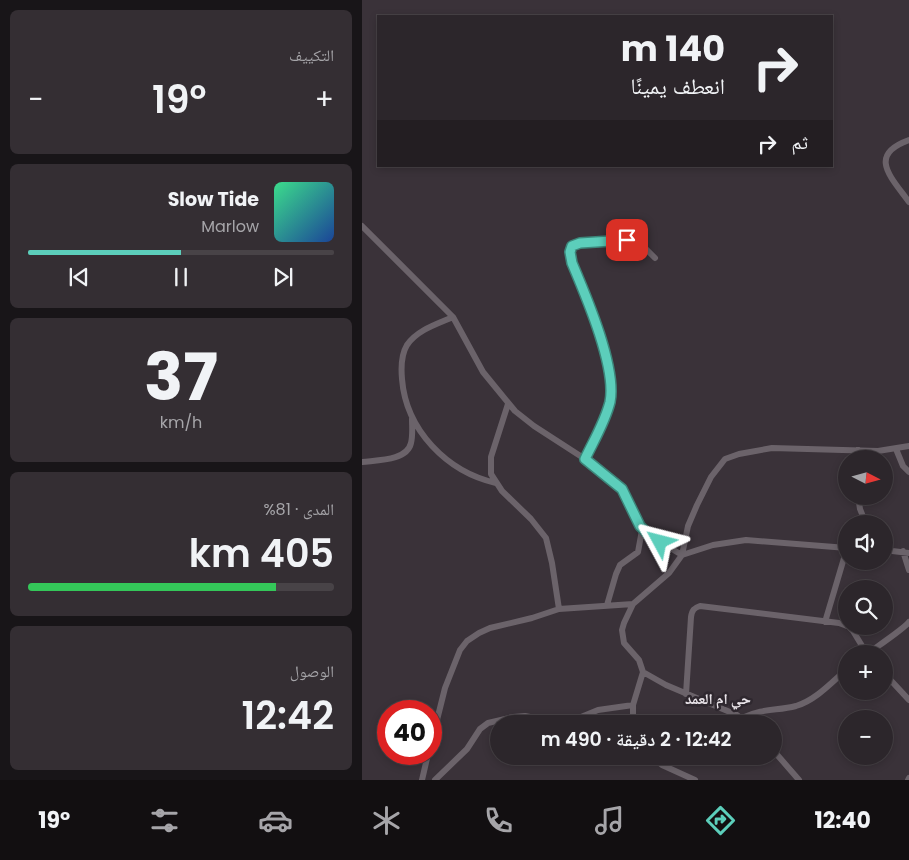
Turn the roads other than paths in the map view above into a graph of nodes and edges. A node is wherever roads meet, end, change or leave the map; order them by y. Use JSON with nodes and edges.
{"nodes":[{"id":1,"x":908,"y":140,"type":"edge"},
{"id":2,"x":908,"y":202,"type":"edge"},
{"id":3,"x":362,"y":226,"type":"edge"},
{"id":4,"x":655,"y":258,"type":"dead end"},
{"id":5,"x":453,"y":318,"type":"junction"},
{"id":6,"x":508,"y":404,"type":"junction"},
{"id":7,"x":412,"y":418,"type":"junction"},
{"id":8,"x":908,"y":446,"type":"edge"},
{"id":9,"x":896,"y":449,"type":"junction"},
{"id":10,"x":858,"y":450,"type":"joint"},
{"id":11,"x":585,"y":459,"type":"junction"},
{"id":12,"x":362,"y":462,"type":"edge"},
{"id":13,"x":908,"y":472,"type":"edge"},
{"id":14,"x":496,"y":484,"type":"junction"},
{"id":15,"x":642,"y":530,"type":"junction"},
{"id":16,"x":838,"y":547,"type":"edge"},
{"id":17,"x":893,"y":551,"type":"edge"},
{"id":18,"x":906,"y":552,"type":"edge"},
{"id":19,"x":682,"y":555,"type":"junction"},
{"id":20,"x":840,"y":570,"type":"edge"},
{"id":21,"x":908,"y":570,"type":"edge"},
{"id":22,"x":633,"y":604,"type":"junction"},
{"id":23,"x":607,"y":605,"type":"junction"},
{"id":24,"x":559,"y":609,"type":"junction"},
{"id":25,"x":824,"y":622,"type":"junction"},
{"id":26,"x":838,"y":624,"type":"edge"},
{"id":27,"x":908,"y":626,"type":"edge"},
{"id":28,"x":878,"y":645,"type":"edge"},
{"id":29,"x":643,"y":672,"type":"junction"},
{"id":30,"x":838,"y":677,"type":"edge"},
{"id":31,"x":893,"y":683,"type":"edge"},
{"id":32,"x":686,"y":694,"type":"junction"},
{"id":33,"x":908,"y":700,"type":"edge"},
{"id":34,"x":442,"y":703,"type":"edge"},
{"id":35,"x":633,"y":705,"type":"junction"},
{"id":36,"x":586,"y":715,"type":"edge"},
{"id":37,"x":633,"y":715,"type":"edge"},
{"id":38,"x":731,"y":715,"type":"edge"},
{"id":39,"x":754,"y":715,"type":"edge"},
{"id":40,"x":490,"y":723,"type":"edge"},
{"id":41,"x":782,"y":760,"type":"edge"},
{"id":42,"x":425,"y":765,"type":"edge"},
{"id":43,"x":661,"y":765,"type":"edge"},
{"id":44,"x":422,"y":780,"type":"edge"},
{"id":45,"x":435,"y":780,"type":"edge"},
{"id":46,"x":694,"y":780,"type":"edge"},
{"id":47,"x":799,"y":780,"type":"edge"}],
"edges":[{"from":1,"to":2,"type":"street"},
{"from":3,"to":5,"type":"street"},
{"from":4,"to":11,"type":"street"},
{"from":5,"to":6,"type":"street"},
{"from":5,"to":7,"type":"street"},
{"from":6,"to":11,"type":"street"},
{"from":6,"to":14,"type":"street"},
{"from":7,"to":12,"type":"street"},
{"from":7,"to":14,"type":"street"},
{"from":8,"to":9,"type":"street"},
{"from":9,"to":10,"type":"street"},
{"from":9,"to":13,"type":"street"},
{"from":10,"to":19,"type":"street"},
{"from":11,"to":15,"type":"street"},
{"from":14,"to":24,"type":"street"},
{"from":15,"to":19,"type":"street"},
{"from":15,"to":23,"type":"street"},
{"from":16,"to":19,"type":"street"},
{"from":17,"to":18,"type":"street"},
{"from":18,"to":21,"type":"street"},
{"from":19,"to":22,"type":"street"},
{"from":20,"to":25,"type":"street"},
{"from":22,"to":23,"type":"street"},
{"from":22,"to":29,"type":"street"},
{"from":23,"to":24,"type":"street"},
{"from":24,"to":34,"type":"street"},
{"from":25,"to":26,"type":"street"},
{"from":25,"to":32,"type":"street"},
{"from":27,"to":28,"type":"street"},
{"from":29,"to":32,"type":"street"},
{"from":29,"to":35,"type":"street"},
{"from":30,"to":39,"type":"street"},
{"from":31,"to":33,"type":"street"},
{"from":32,"to":38,"type":"street"},
{"from":35,"to":36,"type":"street"},
{"from":35,"to":37,"type":"street"},
{"from":40,"to":45,"type":"street"},
{"from":41,"to":47,"type":"street"},
{"from":42,"to":44,"type":"street"},
{"from":43,"to":46,"type":"street"}]}
